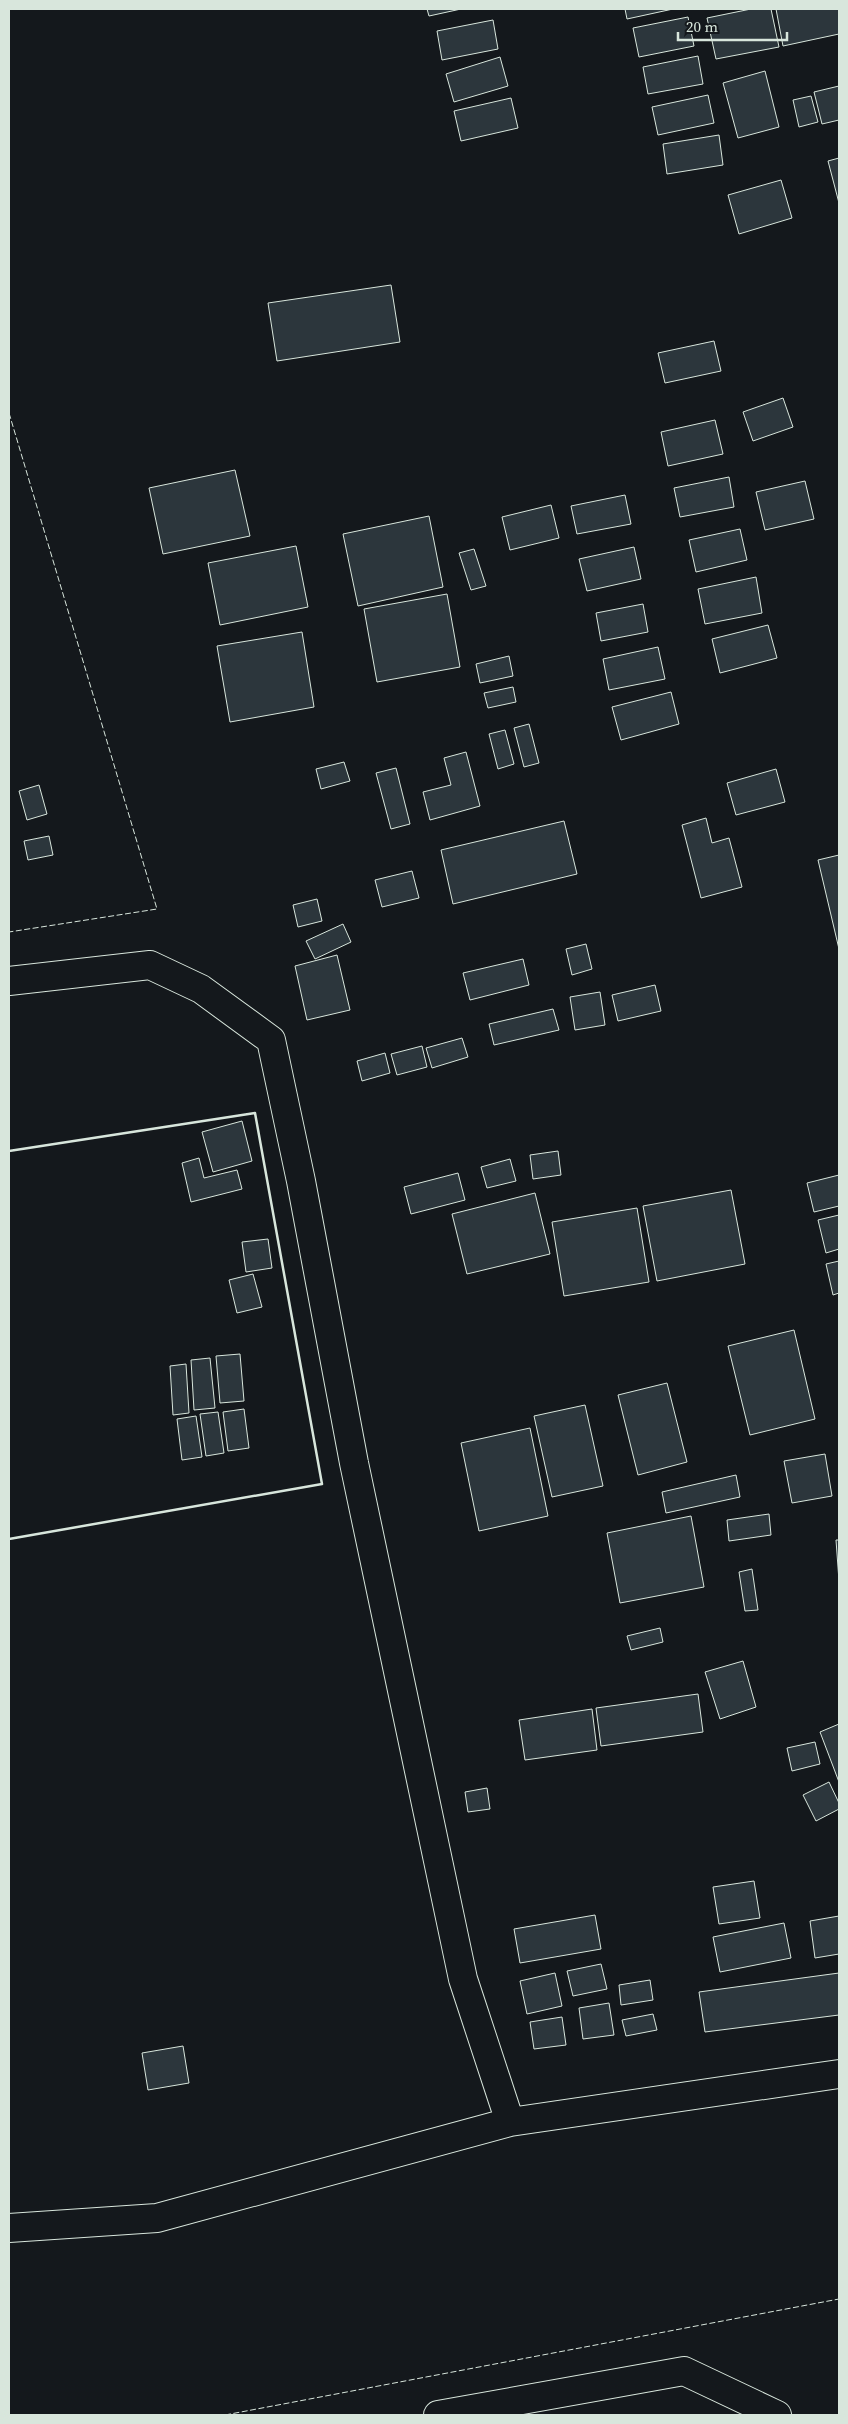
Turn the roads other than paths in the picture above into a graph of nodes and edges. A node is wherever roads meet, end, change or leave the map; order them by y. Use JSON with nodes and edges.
{"nodes":[{"id":1,"x":9,"y":981,"type":"edge"},
{"id":2,"x":839,"y":2074,"type":"edge"},
{"id":3,"x":510,"y":2122,"type":"junction"},
{"id":4,"x":9,"y":2228,"type":"edge"},
{"id":5,"x":438,"y":2415,"type":"edge"},
{"id":6,"x":777,"y":2415,"type":"edge"}],
"edges":[{"from":1,"to":3,"type":"street"},
{"from":2,"to":3,"type":"street"},
{"from":3,"to":4,"type":"street"},
{"from":5,"to":6,"type":"street"}]}
